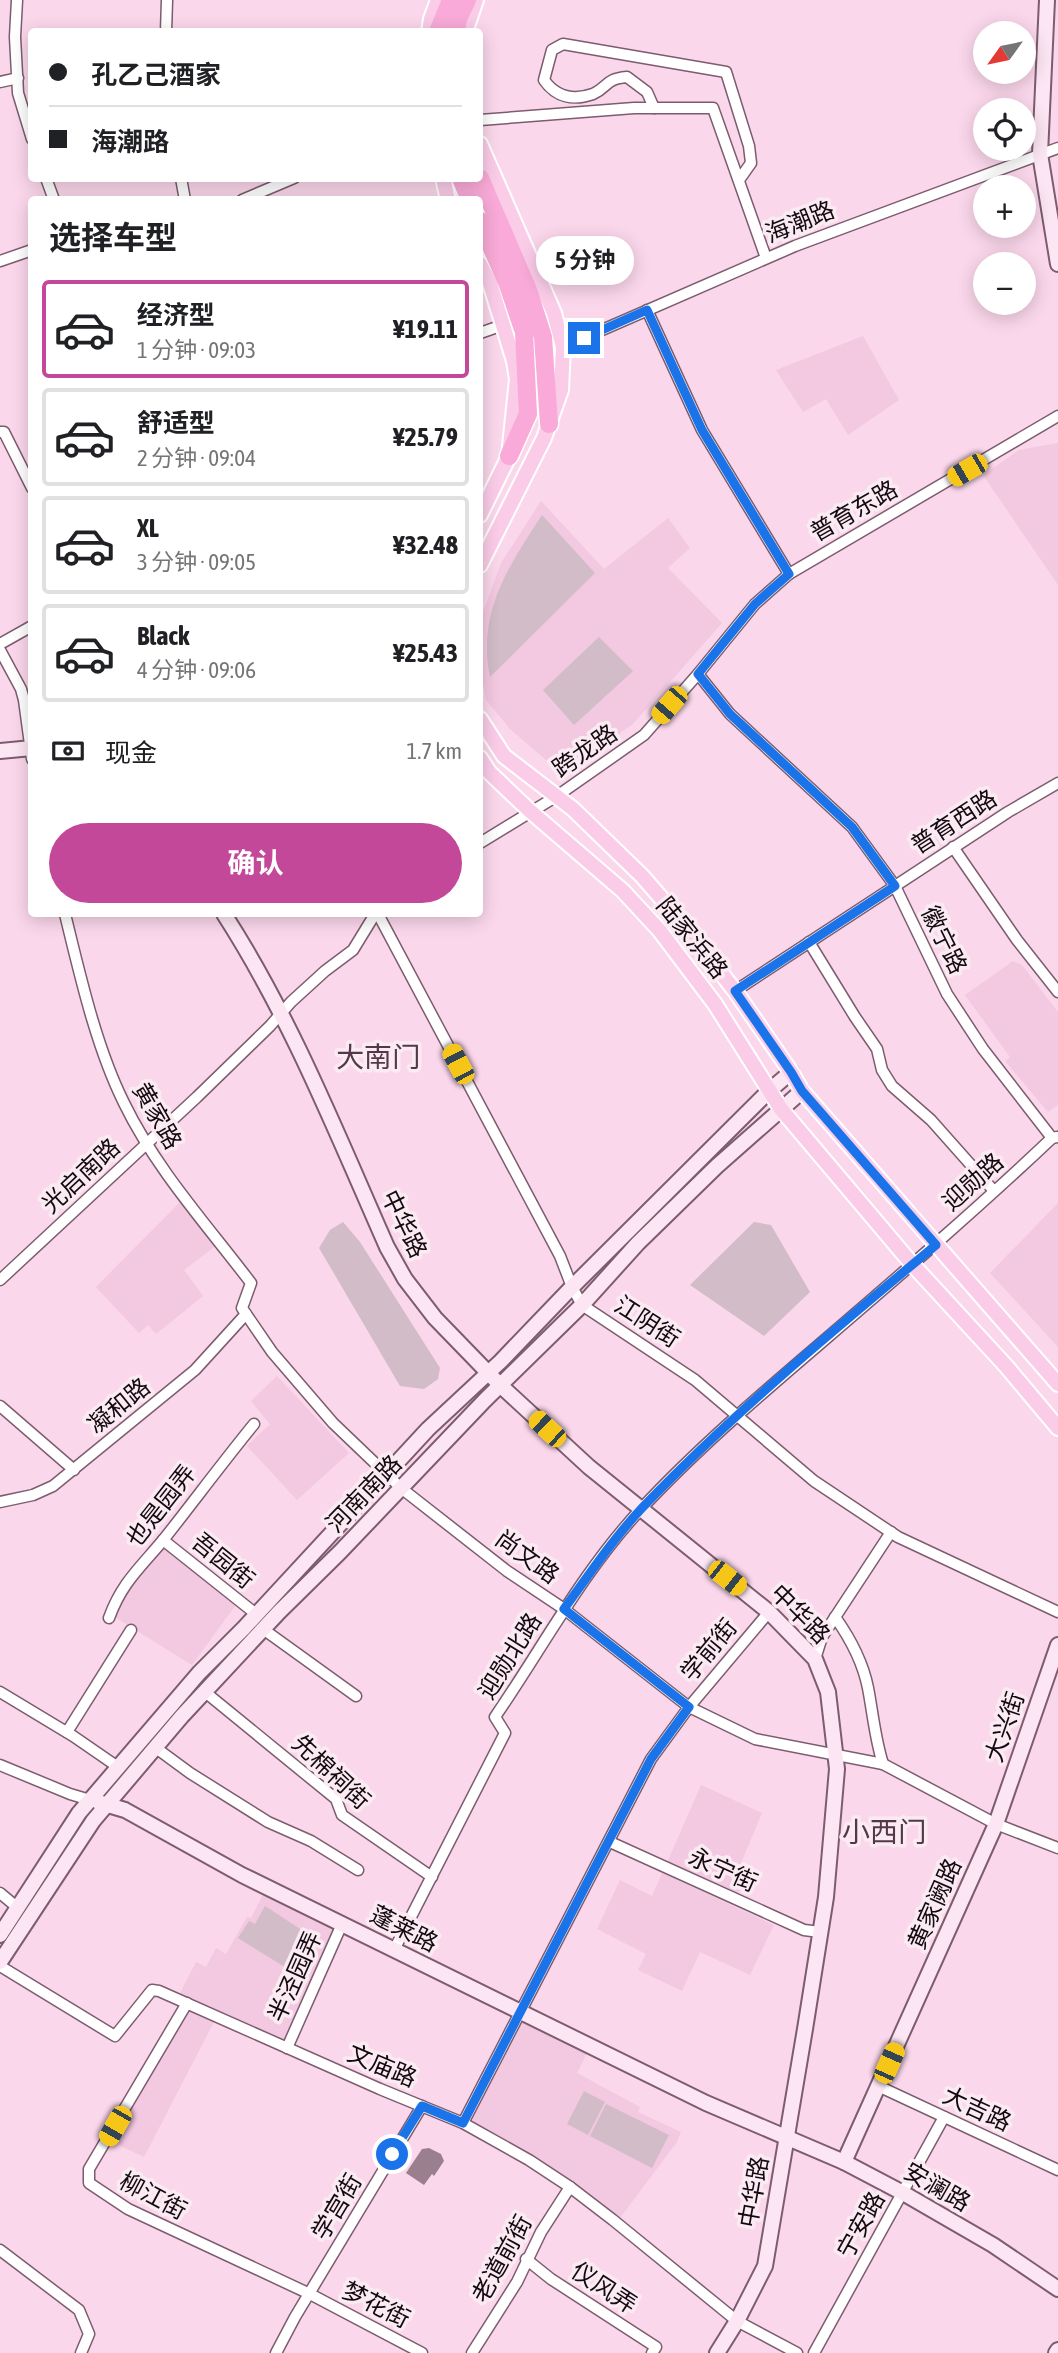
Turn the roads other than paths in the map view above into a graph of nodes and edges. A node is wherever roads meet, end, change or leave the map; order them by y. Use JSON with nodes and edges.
{"nodes":[{"id":1,"x":17,"y":0,"type":"edge"},
{"id":2,"x":167,"y":0,"type":"edge"},
{"id":3,"x":438,"y":0,"type":"edge"},
{"id":4,"x":451,"y":0,"type":"edge"},
{"id":5,"x":467,"y":0,"type":"edge"},
{"id":6,"x":476,"y":0,"type":"edge"},
{"id":7,"x":1047,"y":0,"type":"edge"},
{"id":8,"x":166,"y":28,"type":"edge"},
{"id":9,"x":430,"y":28,"type":"edge"},
{"id":10,"x":440,"y":28,"type":"edge"},
{"id":11,"x":457,"y":28,"type":"edge"},
{"id":12,"x":466,"y":28,"type":"edge"},
{"id":13,"x":18,"y":78,"type":"junction"},
{"id":14,"x":0,"y":82,"type":"edge"},
{"id":15,"x":654,"y":108,"type":"junction"},
{"id":16,"x":483,"y":120,"type":"edge"},
{"id":17,"x":28,"y":126,"type":"edge"},
{"id":18,"x":1058,"y":148,"type":"edge"},
{"id":19,"x":483,"y":151,"type":"edge"},
{"id":20,"x":1040,"y":154,"type":"junction"},
{"id":21,"x":739,"y":180,"type":"junction"},
{"id":22,"x":285,"y":182,"type":"edge"},
{"id":23,"x":482,"y":182,"type":"edge"},
{"id":24,"x":251,"y":196,"type":"edge"},
{"id":25,"x":483,"y":227,"type":"edge"},
{"id":26,"x":28,"y":251,"type":"edge"},
{"id":27,"x":766,"y":258,"type":"junction"},
{"id":28,"x":0,"y":261,"type":"edge"},
{"id":29,"x":1058,"y":264,"type":"edge"},
{"id":30,"x":483,"y":270,"type":"edge"},
{"id":31,"x":647,"y":310,"type":"junction"},
{"id":32,"x":503,"y":325,"type":"junction"},
{"id":33,"x":483,"y":332,"type":"edge"},
{"id":34,"x":563,"y":347,"type":"junction"},
{"id":35,"x":1058,"y":416,"type":"edge"},
{"id":36,"x":549,"y":424,"type":"junction"},
{"id":37,"x":0,"y":432,"type":"edge"},
{"id":38,"x":509,"y":456,"type":"junction"},
{"id":39,"x":28,"y":480,"type":"edge"},
{"id":40,"x":483,"y":509,"type":"edge"},
{"id":41,"x":483,"y":559,"type":"edge"},
{"id":42,"x":789,"y":574,"type":"junction"},
{"id":43,"x":28,"y":627,"type":"edge"},
{"id":44,"x":0,"y":644,"type":"edge"},
{"id":45,"x":0,"y":650,"type":"edge"},
{"id":46,"x":698,"y":674,"type":"junction"},
{"id":47,"x":26,"y":689,"type":"edge"},
{"id":48,"x":28,"y":714,"type":"edge"},
{"id":49,"x":483,"y":724,"type":"edge"},
{"id":50,"x":0,"y":751,"type":"edge"},
{"id":51,"x":28,"y":752,"type":"edge"},
{"id":52,"x":483,"y":763,"type":"edge"},
{"id":53,"x":1058,"y":783,"type":"edge"},
{"id":54,"x":557,"y":796,"type":"junction"},
{"id":55,"x":530,"y":811,"type":"junction"},
{"id":56,"x":483,"y":841,"type":"edge"},
{"id":57,"x":953,"y":847,"type":"junction"},
{"id":58,"x":895,"y":886,"type":"junction"},
{"id":59,"x":66,"y":917,"type":"edge"},
{"id":60,"x":226,"y":917,"type":"edge"},
{"id":61,"x":375,"y":917,"type":"edge"},
{"id":62,"x":379,"y":917,"type":"edge"},
{"id":63,"x":809,"y":942,"type":"junction"},
{"id":64,"x":735,"y":991,"type":"junction"},
{"id":65,"x":1058,"y":992,"type":"edge"},
{"id":66,"x":281,"y":1014,"type":"junction"},
{"id":67,"x":791,"y":1072,"type":"junction"},
{"id":68,"x":769,"y":1091,"type":"junction"},
{"id":69,"x":802,"y":1091,"type":"junction"},
{"id":70,"x":781,"y":1109,"type":"junction"},
{"id":71,"x":1055,"y":1138,"type":"edge"},
{"id":72,"x":146,"y":1144,"type":"junction"},
{"id":73,"x":994,"y":1191,"type":"junction"},
{"id":74,"x":936,"y":1245,"type":"junction"},
{"id":75,"x":912,"y":1264,"type":"junction"},
{"id":76,"x":0,"y":1280,"type":"edge"},
{"id":77,"x":572,"y":1287,"type":"junction"},
{"id":78,"x":582,"y":1305,"type":"junction"},
{"id":79,"x":246,"y":1314,"type":"junction"},
{"id":80,"x":488,"y":1373,"type":"junction"},
{"id":81,"x":1058,"y":1384,"type":"edge"},
{"id":82,"x":500,"y":1385,"type":"junction"},
{"id":83,"x":0,"y":1406,"type":"edge"},
{"id":84,"x":738,"y":1415,"type":"junction"},
{"id":85,"x":254,"y":1424,"type":"dead end"},
{"id":86,"x":1058,"y":1428,"type":"edge"},
{"id":87,"x":74,"y":1469,"type":"junction"},
{"id":88,"x":387,"y":1474,"type":"junction"},
{"id":89,"x":401,"y":1488,"type":"junction"},
{"id":90,"x":0,"y":1502,"type":"edge"},
{"id":91,"x":641,"y":1509,"type":"junction"},
{"id":92,"x":891,"y":1532,"type":"junction"},
{"id":93,"x":163,"y":1540,"type":"junction"},
{"id":94,"x":564,"y":1609,"type":"junction"},
{"id":95,"x":769,"y":1612,"type":"junction"},
{"id":96,"x":1058,"y":1612,"type":"edge"},
{"id":97,"x":256,"y":1614,"type":"junction"},
{"id":98,"x":835,"y":1617,"type":"junction"},
{"id":99,"x":109,"y":1618,"type":"dead end"},
{"id":100,"x":263,"y":1629,"type":"junction"},
{"id":101,"x":131,"y":1630,"type":"dead end"},
{"id":102,"x":1058,"y":1645,"type":"edge"},
{"id":103,"x":815,"y":1659,"type":"junction"},
{"id":104,"x":0,"y":1692,"type":"edge"},
{"id":105,"x":205,"y":1692,"type":"junction"},
{"id":106,"x":356,"y":1696,"type":"dead end"},
{"id":107,"x":689,"y":1707,"type":"junction"},
{"id":108,"x":67,"y":1732,"type":"junction"},
{"id":109,"x":156,"y":1748,"type":"junction"},
{"id":110,"x":837,"y":1754,"type":"junction"},
{"id":111,"x":883,"y":1764,"type":"junction"},
{"id":112,"x":0,"y":1765,"type":"edge"},
{"id":113,"x":118,"y":1767,"type":"junction"},
{"id":114,"x":90,"y":1800,"type":"junction"},
{"id":115,"x":107,"y":1805,"type":"junction"},
{"id":116,"x":996,"y":1824,"type":"junction"},
{"id":117,"x":610,"y":1842,"type":"junction"},
{"id":118,"x":1058,"y":1848,"type":"edge"},
{"id":119,"x":358,"y":1870,"type":"dead end"},
{"id":120,"x":432,"y":1877,"type":"junction"},
{"id":121,"x":0,"y":1893,"type":"edge"},
{"id":122,"x":18,"y":1908,"type":"junction"},
{"id":123,"x":342,"y":1924,"type":"junction"},
{"id":124,"x":820,"y":1932,"type":"junction"},
{"id":125,"x":0,"y":1935,"type":"edge"},
{"id":126,"x":394,"y":1950,"type":"junction"},
{"id":127,"x":0,"y":1964,"type":"edge"},
{"id":128,"x":187,"y":2003,"type":"junction"},
{"id":129,"x":521,"y":2013,"type":"junction"},
{"id":130,"x":287,"y":2048,"type":"junction"},
{"id":131,"x":878,"y":2086,"type":"junction"},
{"id":132,"x":422,"y":2106,"type":"junction"},
{"id":133,"x":944,"y":2117,"type":"junction"},
{"id":134,"x":463,"y":2123,"type":"junction"},
{"id":135,"x":786,"y":2138,"type":"junction"},
{"id":136,"x":844,"y":2162,"type":"junction"},
{"id":137,"x":1058,"y":2170,"type":"edge"},
{"id":138,"x":570,"y":2187,"type":"junction"},
{"id":139,"x":903,"y":2193,"type":"junction"},
{"id":140,"x":0,"y":2250,"type":"edge"},
{"id":141,"x":526,"y":2259,"type":"junction"},
{"id":142,"x":1058,"y":2289,"type":"edge"},
{"id":143,"x":310,"y":2294,"type":"junction"},
{"id":144,"x":737,"y":2321,"type":"junction"},
{"id":145,"x":81,"y":2353,"type":"edge"},
{"id":146,"x":276,"y":2353,"type":"edge"},
{"id":147,"x":422,"y":2353,"type":"edge"},
{"id":148,"x":472,"y":2353,"type":"edge"},
{"id":149,"x":652,"y":2353,"type":"edge"},
{"id":150,"x":717,"y":2353,"type":"edge"},
{"id":151,"x":797,"y":2353,"type":"edge"},
{"id":152,"x":814,"y":2353,"type":"edge"}],
"edges":[{"from":1,"to":13,"type":"street"},
{"from":2,"to":8,"type":"street"},
{"from":3,"to":9,"type":"main road"},
{"from":4,"to":10,"type":"highway"},
{"from":5,"to":11,"type":"highway"},
{"from":6,"to":12,"type":"main road"},
{"from":7,"to":20,"type":"street"},
{"from":13,"to":14,"type":"street"},
{"from":13,"to":17,"type":"street"},
{"from":15,"to":16,"type":"street"},
{"from":15,"to":21,"type":"street"},
{"from":15,"to":21,"type":"street"},
{"from":18,"to":20,"type":"street","name":"海潮路"},
{"from":19,"to":34,"type":"main road"},
{"from":20,"to":27,"type":"street","name":"海潮路"},
{"from":20,"to":29,"type":"street"},
{"from":21,"to":27,"type":"street"},
{"from":22,"to":24,"type":"street"},
{"from":23,"to":36,"type":"highway"},
{"from":25,"to":38,"type":"highway"},
{"from":26,"to":28,"type":"street"},
{"from":27,"to":31,"type":"street","name":"海潮路"},
{"from":30,"to":32,"type":"main road"},
{"from":31,"to":34,"type":"street","name":"海潮路"},
{"from":31,"to":42,"type":"street"},
{"from":32,"to":33,"type":"street"},
{"from":32,"to":38,"type":"main road"},
{"from":34,"to":36,"type":"main road"},
{"from":35,"to":42,"type":"street","name":"普育东路"},
{"from":36,"to":41,"type":"main road"},
{"from":37,"to":39,"type":"street"},
{"from":38,"to":40,"type":"main road"},
{"from":42,"to":46,"type":"street","name":"普育东路"},
{"from":43,"to":44,"type":"street"},
{"from":45,"to":47,"type":"street"},
{"from":46,"to":54,"type":"street","name":"跨龙路"},
{"from":46,"to":58,"type":"street","name":"徽宁路"},
{"from":47,"to":48,"type":"street"},
{"from":49,"to":54,"type":"main road","name":"陆家浜路"},
{"from":50,"to":51,"type":"street"},
{"from":52,"to":55,"type":"main road","name":"陆家浜路"},
{"from":53,"to":57,"type":"street","name":"普育西路"},
{"from":54,"to":55,"type":"street","name":"跨龙路"},
{"from":54,"to":64,"type":"main road","name":"陆家浜路"},
{"from":55,"to":56,"type":"street","name":"跨龙路"},
{"from":55,"to":68,"type":"main road","name":"陆家浜路"},
{"from":57,"to":58,"type":"street","name":"普育西路"},
{"from":57,"to":65,"type":"street"},
{"from":58,"to":63,"type":"street","name":"普育西路"},
{"from":58,"to":71,"type":"street","name":"徽宁路"},
{"from":59,"to":72,"type":"street","name":"黄家路"},
{"from":60,"to":66,"type":"street","name":"中华路"},
{"from":61,"to":66,"type":"street"},
{"from":62,"to":77,"type":"street","name":"江阴街"},
{"from":63,"to":64,"type":"street","name":"普育西路"},
{"from":63,"to":73,"type":"street"},
{"from":64,"to":67,"type":"main road","name":"陆家浜路"},
{"from":66,"to":72,"type":"street","name":"光启南路"},
{"from":66,"to":80,"type":"street","name":"中华路"},
{"from":67,"to":68,"type":"street","name":"河南南路"},
{"from":67,"to":69,"type":"main road","name":"陆家浜路"},
{"from":68,"to":70,"type":"main road","name":"陆家浜路"},
{"from":68,"to":77,"type":"street","name":"河南南路"},
{"from":69,"to":70,"type":"street","name":"河南南路"},
{"from":69,"to":74,"type":"main road","name":"陆家浜路"},
{"from":70,"to":75,"type":"main road","name":"陆家浜路"},
{"from":70,"to":78,"type":"street","name":"河南南路"},
{"from":71,"to":73,"type":"street","name":"迎勋路"},
{"from":72,"to":76,"type":"street","name":"光启南路"},
{"from":72,"to":79,"type":"street","name":"黄家路"},
{"from":73,"to":74,"type":"street","name":"迎勋路"},
{"from":74,"to":75,"type":"street","name":"迎勋路"},
{"from":74,"to":81,"type":"main road","name":"陆家浜路"},
{"from":75,"to":84,"type":"street","name":"迎勋路"},
{"from":75,"to":86,"type":"main road","name":"陆家浜路"},
{"from":77,"to":78,"type":"street","name":"江阴街"},
{"from":77,"to":80,"type":"street","name":"河南南路"},
{"from":78,"to":82,"type":"street","name":"河南南路"},
{"from":78,"to":84,"type":"street","name":"江阴街"},
{"from":79,"to":87,"type":"street","name":"凝和路"},
{"from":79,"to":88,"type":"street","name":"尚文路"},
{"from":80,"to":82,"type":"street","name":"中华路"},
{"from":80,"to":88,"type":"street","name":"河南南路"},
{"from":82,"to":89,"type":"street","name":"河南南路"},
{"from":82,"to":91,"type":"street","name":"中华路"},
{"from":83,"to":87,"type":"street"},
{"from":84,"to":91,"type":"street","name":"迎勋路"},
{"from":84,"to":92,"type":"street","name":"江阴街"},
{"from":85,"to":93,"type":"street","name":"也是园弄"},
{"from":87,"to":90,"type":"street","name":"凝和路"},
{"from":88,"to":89,"type":"street","name":"尚文路"},
{"from":88,"to":97,"type":"street","name":"河南南路"},
{"from":89,"to":94,"type":"street","name":"尚文路"},
{"from":89,"to":100,"type":"street","name":"河南南路"},
{"from":91,"to":94,"type":"street","name":"迎勋北路"},
{"from":91,"to":95,"type":"street","name":"中华路"},
{"from":92,"to":96,"type":"street","name":"江阴街"},
{"from":92,"to":98,"type":"street"},
{"from":93,"to":97,"type":"street","name":"吾园街"},
{"from":93,"to":99,"type":"street","name":"也是园弄"},
{"from":94,"to":107,"type":"street","name":"尚文路"},
{"from":94,"to":120,"type":"street","name":"迎勋北路"},
{"from":95,"to":103,"type":"street","name":"中华路"},
{"from":95,"to":107,"type":"street","name":"学前街"},
{"from":97,"to":113,"type":"street","name":"河南南路"},
{"from":98,"to":103,"type":"street"},
{"from":98,"to":111,"type":"street"},
{"from":100,"to":105,"type":"street","name":"河南南路"},
{"from":100,"to":106,"type":"street"},
{"from":101,"to":108,"type":"street"},
{"from":102,"to":116,"type":"street","name":"大兴街"},
{"from":103,"to":110,"type":"street","name":"中华路"},
{"from":104,"to":108,"type":"street"},
{"from":105,"to":109,"type":"street","name":"河南南路"},
{"from":105,"to":120,"type":"street","name":"先棉祠街"},
{"from":107,"to":110,"type":"street","name":"尚文路"},
{"from":107,"to":117,"type":"street","name":"学前街"},
{"from":108,"to":113,"type":"street"},
{"from":109,"to":115,"type":"street","name":"河南南路"},
{"from":109,"to":119,"type":"street"},
{"from":110,"to":111,"type":"street"},
{"from":110,"to":124,"type":"street","name":"中华路"},
{"from":111,"to":116,"type":"street"},
{"from":112,"to":114,"type":"street","name":"蓬莱路"},
{"from":113,"to":114,"type":"street","name":"河南南路"},
{"from":114,"to":115,"type":"street","name":"蓬莱路"},
{"from":114,"to":122,"type":"street","name":"河南南路"},
{"from":115,"to":123,"type":"street","name":"蓬莱路"},
{"from":115,"to":127,"type":"street","name":"河南南路"},
{"from":116,"to":118,"type":"street"},
{"from":116,"to":131,"type":"street","name":"黄家阙路"},
{"from":117,"to":124,"type":"street","name":"永宁街"},
{"from":117,"to":129,"type":"street","name":"学前街"},
{"from":120,"to":126,"type":"street","name":"迎勋北路"},
{"from":121,"to":122,"type":"street"},
{"from":122,"to":125,"type":"street","name":"河南南路"},
{"from":123,"to":126,"type":"street","name":"蓬莱路"},
{"from":123,"to":130,"type":"street","name":"半泾园弄"},
{"from":124,"to":135,"type":"street","name":"中华路"},
{"from":126,"to":129,"type":"street","name":"蓬莱路"},
{"from":127,"to":128,"type":"street","name":"文庙路"},
{"from":128,"to":130,"type":"street","name":"文庙路"},
{"from":128,"to":143,"type":"street","name":"柳江街"},
{"from":129,"to":134,"type":"street","name":"学前街"},
{"from":129,"to":135,"type":"street","name":"蓬莱路"},
{"from":130,"to":132,"type":"street","name":"文庙路"},
{"from":131,"to":133,"type":"street","name":"大吉路"},
{"from":131,"to":136,"type":"street","name":"黄家阙路"},
{"from":132,"to":134,"type":"street","name":"文庙路"},
{"from":132,"to":143,"type":"street","name":"学宫街"},
{"from":133,"to":137,"type":"street","name":"大吉路"},
{"from":133,"to":139,"type":"street","name":"宁安路"},
{"from":134,"to":138,"type":"street","name":"文庙路"},
{"from":135,"to":136,"type":"street","name":"安澜路"},
{"from":135,"to":144,"type":"street","name":"中华路"},
{"from":136,"to":139,"type":"street","name":"安澜路"},
{"from":138,"to":141,"type":"street","name":"老道前街"},
{"from":138,"to":144,"type":"street","name":"文庙路"},
{"from":139,"to":142,"type":"street","name":"安澜路"},
{"from":139,"to":152,"type":"street","name":"宁安路"},
{"from":140,"to":145,"type":"street"},
{"from":141,"to":148,"type":"street","name":"老道前街"},
{"from":141,"to":149,"type":"street","name":"仪风弄"},
{"from":143,"to":146,"type":"street","name":"学宫街"},
{"from":143,"to":147,"type":"street","name":"梦花街"},
{"from":144,"to":150,"type":"street","name":"中华路"},
{"from":144,"to":151,"type":"street","name":"文庙路"}]}
